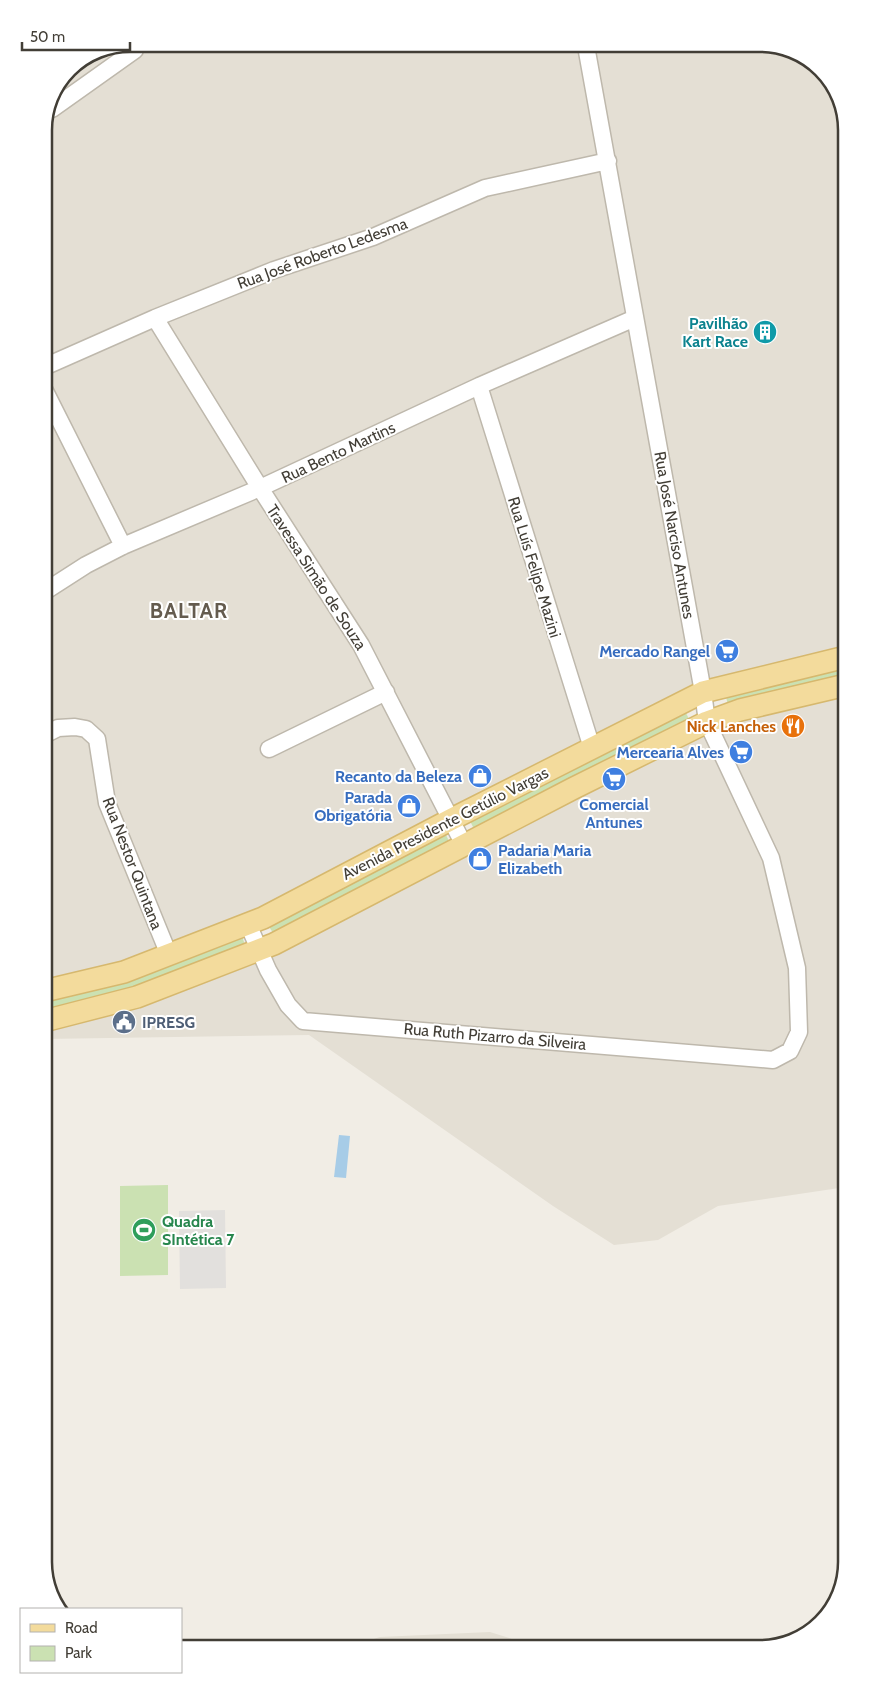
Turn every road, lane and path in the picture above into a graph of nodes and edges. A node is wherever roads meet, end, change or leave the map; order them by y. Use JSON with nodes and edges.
{"nodes":[{"id":1,"x":131,"y":53,"type":"edge"},
{"id":2,"x":587,"y":53,"type":"edge"},
{"id":3,"x":57,"y":105,"type":"edge"},
{"id":4,"x":608,"y":161,"type":"junction"},
{"id":5,"x":155,"y":318,"type":"junction"},
{"id":6,"x":635,"y":318,"type":"junction"},
{"id":7,"x":53,"y":363,"type":"edge"},
{"id":8,"x":479,"y":386,"type":"junction"},
{"id":9,"x":53,"y":407,"type":"edge"},
{"id":10,"x":260,"y":488,"type":"junction"},
{"id":11,"x":123,"y":546,"type":"junction"},
{"id":12,"x":53,"y":586,"type":"edge"},
{"id":13,"x":838,"y":659,"type":"edge"},
{"id":14,"x":838,"y":687,"type":"edge"},
{"id":15,"x":386,"y":692,"type":"junction"},
{"id":16,"x":703,"y":692,"type":"junction"},
{"id":17,"x":707,"y":722,"type":"junction"},
{"id":18,"x":53,"y":730,"type":"edge"},
{"id":19,"x":592,"y":748,"type":"junction"},
{"id":20,"x":269,"y":749,"type":"dead end"},
{"id":21,"x":452,"y":819,"type":"junction"},
{"id":22,"x":464,"y":845,"type":"junction"},
{"id":23,"x":248,"y":924,"type":"junction"},
{"id":24,"x":258,"y":949,"type":"junction"},
{"id":25,"x":169,"y":955,"type":"junction"},
{"id":26,"x":53,"y":989,"type":"edge"},
{"id":27,"x":53,"y":1019,"type":"edge"},
{"id":28,"x":773,"y":1060,"type":"joint"}],
"edges":[{"from":1,"to":3,"type":"street"},
{"from":2,"to":4,"type":"street","name":"Rua José Narciso Antunes"},
{"from":4,"to":5,"type":"street","name":"Rua José Roberto Ledesma"},
{"from":4,"to":6,"type":"street","name":"Rua José Narciso Antunes"},
{"from":5,"to":7,"type":"street","name":"Rua José Roberto Ledesma"},
{"from":5,"to":10,"type":"street","name":"Travessa Simão de Souza"},
{"from":6,"to":8,"type":"street","name":"Rua Bento Martins"},
{"from":6,"to":16,"type":"street","name":"Rua José Narciso Antunes"},
{"from":8,"to":10,"type":"street","name":"Rua Bento Martins"},
{"from":8,"to":19,"type":"street","name":"Rua Luís Felipe Mazini"},
{"from":9,"to":11,"type":"street"},
{"from":10,"to":11,"type":"street","name":"Rua Bento Martins"},
{"from":10,"to":15,"type":"street","name":"Travessa Simão de Souza"},
{"from":11,"to":12,"type":"street","name":"Rua Bento Martins"},
{"from":13,"to":16,"type":"main road","name":"Avenida Presidente Getúlio Vargas"},
{"from":14,"to":17,"type":"main road","name":"Avenida Presidente Getúlio Vargas"},
{"from":15,"to":20,"type":"street"},
{"from":15,"to":21,"type":"street","name":"Travessa Simão de Souza"},
{"from":16,"to":17,"type":"street","name":"Rua José Narciso Antunes"},
{"from":16,"to":19,"type":"main road","name":"Avenida Presidente Getúlio Vargas"},
{"from":17,"to":22,"type":"main road","name":"Avenida Presidente Getúlio Vargas"},
{"from":17,"to":28,"type":"street","name":"Rua José Narciso Antunes"},
{"from":18,"to":25,"type":"street","name":"Rua Nestor Quintana"},
{"from":19,"to":21,"type":"main road","name":"Avenida Presidente Getúlio Vargas"},
{"from":21,"to":22,"type":"street","name":"Travessa Simão de Souza"},
{"from":21,"to":23,"type":"main road","name":"Avenida Presidente Getúlio Vargas"},
{"from":22,"to":24,"type":"main road","name":"Avenida Presidente Getúlio Vargas"},
{"from":23,"to":24,"type":"street","name":"Rua Ruth Pizarro da Silveira"},
{"from":23,"to":25,"type":"main road","name":"Avenida Presidente Getúlio Vargas"},
{"from":24,"to":27,"type":"main road","name":"Avenida Presidente Getúlio Vargas"},
{"from":24,"to":28,"type":"street","name":"Rua Ruth Pizarro da Silveira"},
{"from":25,"to":26,"type":"main road","name":"Avenida Presidente Getúlio Vargas"}]}
